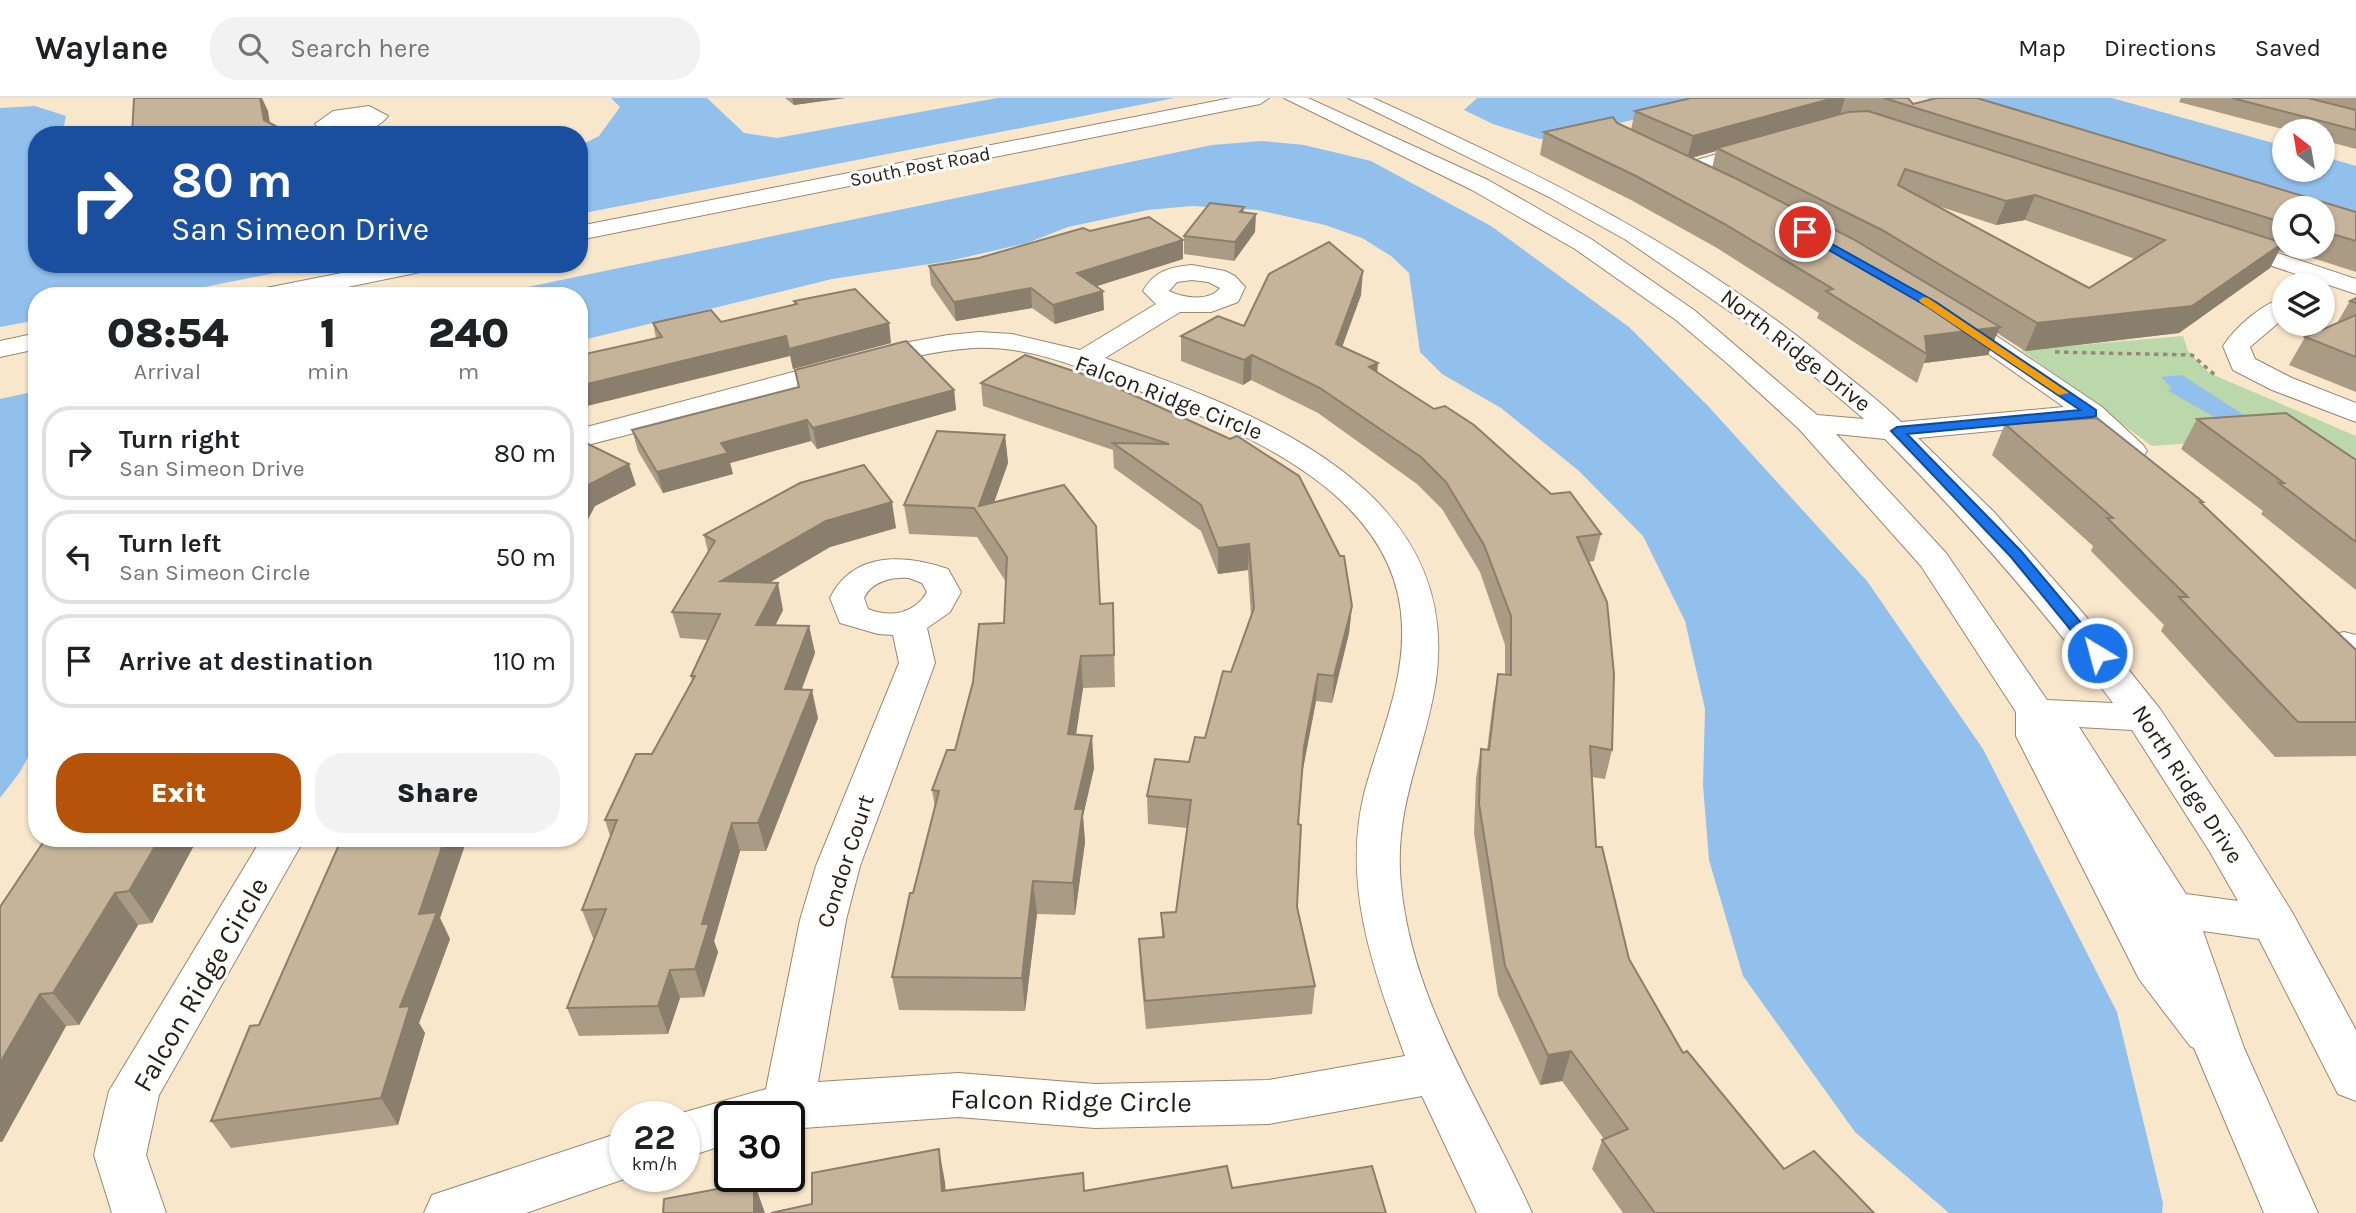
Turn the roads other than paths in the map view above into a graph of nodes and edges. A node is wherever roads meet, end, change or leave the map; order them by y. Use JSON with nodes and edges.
{"nodes":[{"id":1,"x":1260,"y":98,"type":"edge"},
{"id":2,"x":1293,"y":98,"type":"edge"},
{"id":3,"x":1357,"y":98,"type":"edge"},
{"id":4,"x":1779,"y":143,"type":"edge"},
{"id":5,"x":1717,"y":185,"type":"edge"},
{"id":6,"x":588,"y":231,"type":"edge"},
{"id":7,"x":2202,"y":235,"type":"edge"},
{"id":8,"x":380,"y":273,"type":"edge"},
{"id":9,"x":2338,"y":284,"type":"edge"},
{"id":10,"x":311,"y":287,"type":"edge"},
{"id":11,"x":1175,"y":304,"type":"dead end"},
{"id":12,"x":1932,"y":305,"type":"edge"},
{"id":13,"x":2272,"y":314,"type":"edge"},
{"id":14,"x":28,"y":343,"type":"edge"},
{"id":15,"x":0,"y":349,"type":"edge"},
{"id":16,"x":1082,"y":360,"type":"junction"},
{"id":17,"x":2079,"y":404,"type":"junction"},
{"id":18,"x":1873,"y":410,"type":"junction"},
{"id":19,"x":2356,"y":413,"type":"edge"},
{"id":20,"x":1809,"y":423,"type":"junction"},
{"id":21,"x":1897,"y":431,"type":"junction"},
{"id":22,"x":588,"y":436,"type":"edge"},
{"id":23,"x":2152,"y":469,"type":"edge"},
{"id":24,"x":908,"y":622,"type":"dead end"},
{"id":25,"x":2035,"y":712,"type":"junction"},
{"id":26,"x":2146,"y":718,"type":"junction"},
{"id":27,"x":279,"y":847,"type":"edge"},
{"id":28,"x":2172,"y":909,"type":"junction"},
{"id":29,"x":2276,"y":924,"type":"junction"},
{"id":30,"x":2219,"y":1048,"type":"junction"},
{"id":31,"x":1436,"y":1072,"type":"junction"},
{"id":32,"x":2356,"y":1079,"type":"edge"},
{"id":33,"x":770,"y":1101,"type":"edge"},
{"id":34,"x":805,"y":1109,"type":"edge"},
{"id":35,"x":609,"y":1160,"type":"edge"},
{"id":36,"x":139,"y":1213,"type":"edge"},
{"id":37,"x":451,"y":1213,"type":"edge"},
{"id":38,"x":1505,"y":1213,"type":"edge"},
{"id":39,"x":2291,"y":1213,"type":"edge"}],
"edges":[{"from":1,"to":6,"type":"street","name":"South Post Road"},
{"from":2,"to":20,"type":"street","name":"North Ridge Drive"},
{"from":3,"to":18,"type":"street","name":"North Ridge Drive"},
{"from":4,"to":5,"type":"street"},
{"from":7,"to":9,"type":"street"},
{"from":8,"to":10,"type":"street"},
{"from":11,"to":16,"type":"street"},
{"from":12,"to":17,"type":"street"},
{"from":13,"to":19,"type":"street"},
{"from":14,"to":15,"type":"street"},
{"from":16,"to":22,"type":"street","name":"Falcon Ridge Circle"},
{"from":16,"to":31,"type":"street","name":"Falcon Ridge Circle"},
{"from":17,"to":18,"type":"street"},
{"from":17,"to":21,"type":"street"},
{"from":17,"to":23,"type":"street"},
{"from":18,"to":20,"type":"street"},
{"from":18,"to":21,"type":"street","name":"North Ridge Drive"},
{"from":20,"to":21,"type":"street"},
{"from":20,"to":25,"type":"street","name":"North Ridge Drive"},
{"from":21,"to":26,"type":"street","name":"North Ridge Drive"},
{"from":24,"to":33,"type":"street","name":"Condor Court"},
{"from":25,"to":26,"type":"street"},
{"from":25,"to":28,"type":"street","name":"North Ridge Drive"},
{"from":25,"to":30,"type":"street","name":"North Ridge Drive"},
{"from":26,"to":29,"type":"street","name":"North Ridge Drive"},
{"from":27,"to":36,"type":"street","name":"Falcon Ridge Circle"},
{"from":28,"to":29,"type":"street"},
{"from":28,"to":30,"type":"street","name":"North Ridge Drive"},
{"from":29,"to":32,"type":"street","name":"North Ridge Drive"},
{"from":30,"to":39,"type":"street","name":"North Ridge Drive"},
{"from":31,"to":34,"type":"street","name":"Falcon Ridge Circle"},
{"from":31,"to":38,"type":"street","name":"Falcon Ridge Circle"},
{"from":35,"to":37,"type":"street"}]}
